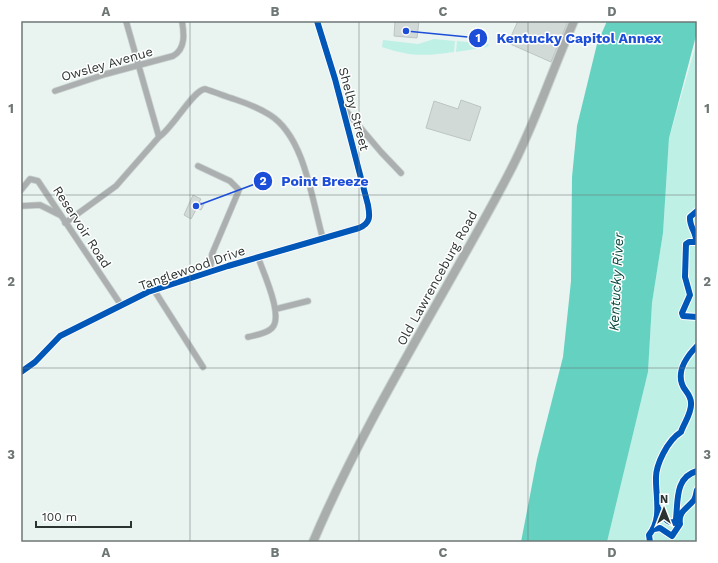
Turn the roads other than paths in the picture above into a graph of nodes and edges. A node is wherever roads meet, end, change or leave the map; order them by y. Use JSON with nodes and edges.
{"nodes":[{"id":1,"x":126,"y":21,"type":"edge"},
{"id":2,"x":182,"y":21,"type":"edge"},
{"id":3,"x":317,"y":21,"type":"edge"},
{"id":4,"x":574,"y":21,"type":"edge"},
{"id":5,"x":139,"y":66,"type":"junction"},
{"id":6,"x":55,"y":91,"type":"dead end"},
{"id":7,"x":342,"y":106,"type":"junction"},
{"id":8,"x":159,"y":137,"type":"junction"},
{"id":9,"x":198,"y":166,"type":"dead end"},
{"id":10,"x":401,"y":173,"type":"dead end"},
{"id":11,"x":21,"y":190,"type":"edge"},
{"id":12,"x":21,"y":206,"type":"edge"},
{"id":13,"x":60,"y":215,"type":"junction"},
{"id":14,"x":65,"y":223,"type":"junction"},
{"id":15,"x":364,"y":226,"type":"joint"},
{"id":16,"x":323,"y":238,"type":"junction"},
{"id":17,"x":258,"y":257,"type":"junction"},
{"id":18,"x":210,"y":272,"type":"junction"},
{"id":19,"x":154,"y":290,"type":"junction"},
{"id":20,"x":308,"y":301,"type":"dead end"},
{"id":21,"x":121,"y":305,"type":"junction"},
{"id":22,"x":276,"y":309,"type":"junction"},
{"id":23,"x":248,"y":337,"type":"dead end"},
{"id":24,"x":203,"y":367,"type":"dead end"},
{"id":25,"x":21,"y":372,"type":"edge"},
{"id":26,"x":313,"y":542,"type":"edge"}],
"edges":[{"from":1,"to":5,"type":"street"},
{"from":2,"to":5,"type":"street","name":"Owsley Avenue"},
{"from":3,"to":7,"type":"street","name":"Shelby Street"},
{"from":4,"to":26,"type":"main road","name":"Old Lawrenceburg Road"},
{"from":5,"to":6,"type":"street","name":"Owsley Avenue"},
{"from":5,"to":8,"type":"street"},
{"from":7,"to":10,"type":"street"},
{"from":7,"to":15,"type":"street","name":"Shelby Street"},
{"from":8,"to":14,"type":"street"},
{"from":8,"to":16,"type":"street"},
{"from":9,"to":18,"type":"street"},
{"from":11,"to":13,"type":"street","name":"Reservoir Road"},
{"from":12,"to":13,"type":"street"},
{"from":13,"to":14,"type":"street","name":"Reservoir Road"},
{"from":14,"to":21,"type":"street","name":"Reservoir Road"},
{"from":15,"to":16,"type":"street","name":"Tanglewood Drive"},
{"from":16,"to":17,"type":"street","name":"Tanglewood Drive"},
{"from":17,"to":18,"type":"street","name":"Tanglewood Drive"},
{"from":17,"to":22,"type":"street"},
{"from":18,"to":19,"type":"street","name":"Tanglewood Drive"},
{"from":19,"to":21,"type":"street","name":"Tanglewood Drive"},
{"from":19,"to":24,"type":"street"},
{"from":20,"to":22,"type":"street"},
{"from":21,"to":25,"type":"street","name":"Tanglewood Drive"},
{"from":22,"to":23,"type":"street"}]}
